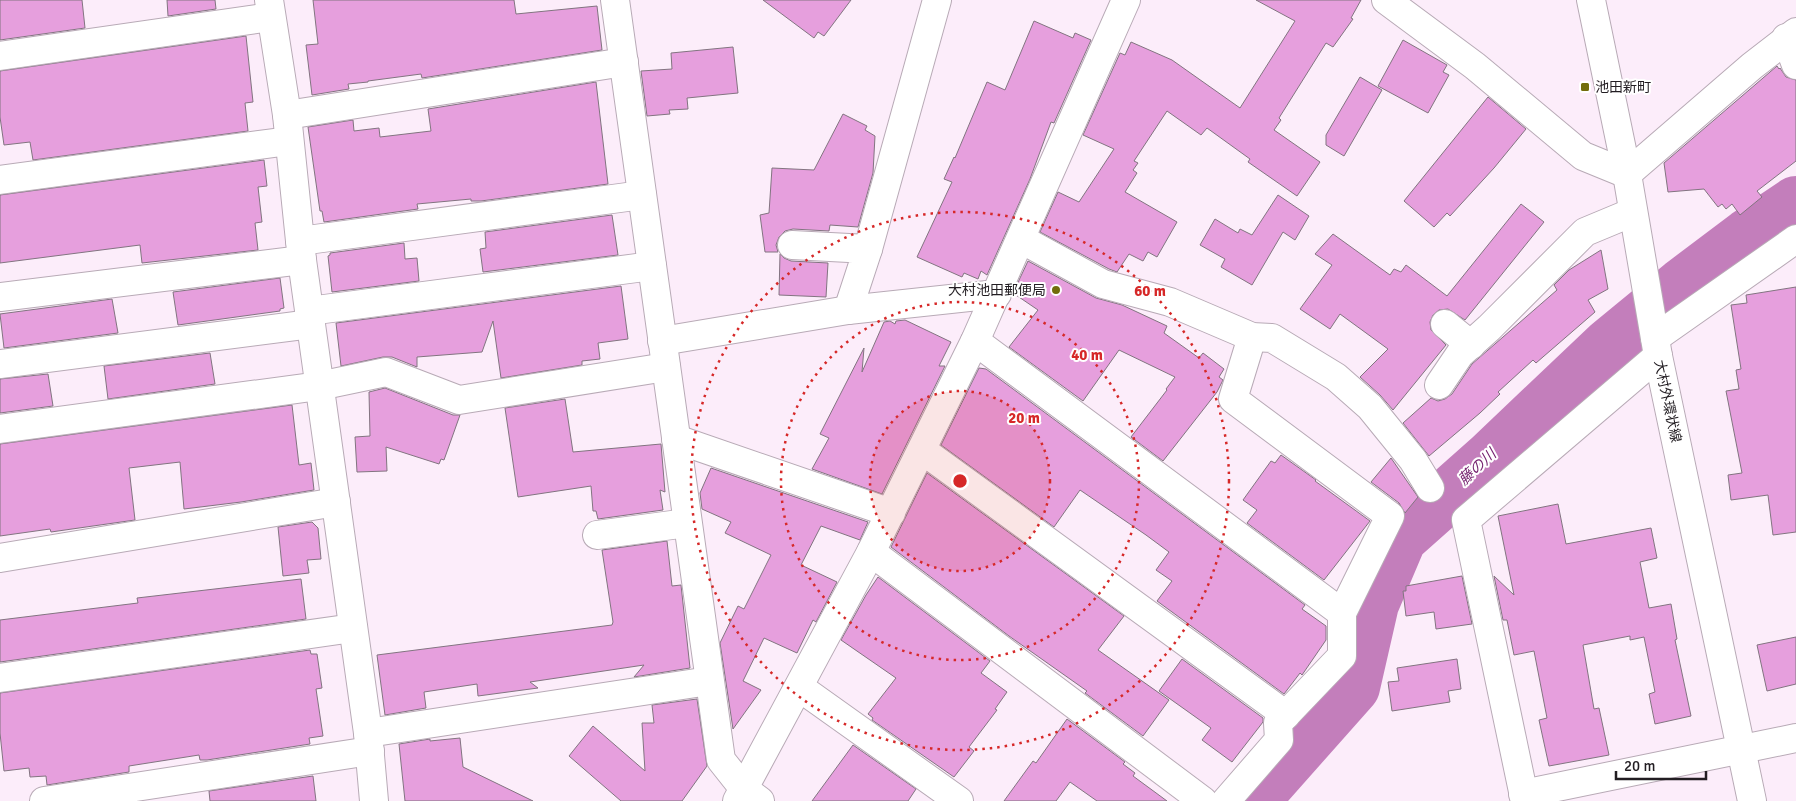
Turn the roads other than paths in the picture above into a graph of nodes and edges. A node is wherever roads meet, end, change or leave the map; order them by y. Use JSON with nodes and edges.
{"nodes":[{"id":1,"x":615,"y":0,"type":"edge"},
{"id":2,"x":937,"y":0,"type":"edge"},
{"id":3,"x":1126,"y":0,"type":"edge"},
{"id":4,"x":1386,"y":0,"type":"edge"},
{"id":5,"x":1591,"y":0,"type":"edge"},
{"id":6,"x":270,"y":9,"type":"edge"},
{"id":7,"x":1791,"y":35,"type":"edge"},
{"id":8,"x":0,"y":56,"type":"edge"},
{"id":9,"x":624,"y":62,"type":"junction"},
{"id":10,"x":1796,"y":65,"type":"edge"},
{"id":11,"x":288,"y":128,"type":"junction"},
{"id":12,"x":1627,"y":174,"type":"junction"},
{"id":13,"x":0,"y":180,"type":"edge"},
{"id":14,"x":642,"y":195,"type":"junction"},
{"id":15,"x":1632,"y":212,"type":"junction"},
{"id":16,"x":1021,"y":239,"type":"junction"},
{"id":17,"x":1796,"y":239,"type":"edge"},
{"id":18,"x":792,"y":244,"type":"dead end"},
{"id":19,"x":868,"y":248,"type":"junction"},
{"id":20,"x":301,"y":250,"type":"junction"},
{"id":21,"x":652,"y":266,"type":"junction"},
{"id":22,"x":997,"y":294,"type":"junction"},
{"id":23,"x":0,"y":297,"type":"edge"},
{"id":24,"x":848,"y":310,"type":"junction"},
{"id":25,"x":310,"y":317,"type":"junction"},
{"id":26,"x":1445,"y":324,"type":"dead end"},
{"id":27,"x":1252,"y":337,"type":"junction"},
{"id":28,"x":975,"y":341,"type":"junction"},
{"id":29,"x":1656,"y":343,"type":"junction"},
{"id":30,"x":1471,"y":344,"type":"junction"},
{"id":31,"x":664,"y":354,"type":"junction"},
{"id":32,"x":0,"y":364,"type":"edge"},
{"id":33,"x":1439,"y":385,"type":"dead end"},
{"id":34,"x":319,"y":386,"type":"junction"},
{"id":35,"x":0,"y":430,"type":"edge"},
{"id":36,"x":676,"y":440,"type":"junction"},
{"id":37,"x":922,"y":450,"type":"junction"},
{"id":38,"x":1430,"y":488,"type":"dead end"},
{"id":39,"x":336,"y":502,"type":"junction"},
{"id":40,"x":891,"y":513,"type":"junction"},
{"id":41,"x":687,"y":523,"type":"junction"},
{"id":42,"x":597,"y":536,"type":"dead end"},
{"id":43,"x":871,"y":552,"type":"junction"},
{"id":44,"x":0,"y":558,"type":"edge"},
{"id":45,"x":1342,"y":613,"type":"junction"},
{"id":46,"x":353,"y":628,"type":"junction"},
{"id":47,"x":0,"y":678,"type":"edge"},
{"id":48,"x":709,"y":681,"type":"junction"},
{"id":49,"x":799,"y":687,"type":"junction"},
{"id":50,"x":1286,"y":715,"type":"junction"},
{"id":51,"x":1796,"y":738,"type":"edge"},
{"id":52,"x":369,"y":742,"type":"junction"},
{"id":53,"x":1742,"y":748,"type":"junction"},
{"id":54,"x":747,"y":797,"type":"edge"},
{"id":55,"x":1524,"y":797,"type":"edge"},
{"id":56,"x":44,"y":801,"type":"edge"},
{"id":57,"x":374,"y":801,"type":"edge"},
{"id":58,"x":959,"y":801,"type":"edge"},
{"id":59,"x":1203,"y":801,"type":"edge"},
{"id":60,"x":1226,"y":801,"type":"edge"},
{"id":61,"x":1752,"y":801,"type":"edge"}],
"edges":[{"from":1,"to":9,"type":"street"},
{"from":2,"to":19,"type":"street"},
{"from":3,"to":16,"type":"street"},
{"from":4,"to":12,"type":"street"},
{"from":5,"to":12,"type":"street","name":"大村外環状線"},
{"from":6,"to":8,"type":"street"},
{"from":6,"to":11,"type":"street"},
{"from":7,"to":10,"type":"street"},
{"from":7,"to":12,"type":"street"},
{"from":9,"to":11,"type":"street"},
{"from":9,"to":14,"type":"street"},
{"from":11,"to":13,"type":"street"},
{"from":11,"to":20,"type":"street"},
{"from":12,"to":15,"type":"street","name":"大村外環状線"},
{"from":14,"to":20,"type":"street"},
{"from":14,"to":21,"type":"street"},
{"from":15,"to":29,"type":"street","name":"大村外環状線"},
{"from":15,"to":30,"type":"street"},
{"from":16,"to":22,"type":"street"},
{"from":16,"to":27,"type":"street"},
{"from":17,"to":29,"type":"street"},
{"from":18,"to":19,"type":"street"},
{"from":19,"to":24,"type":"street"},
{"from":20,"to":23,"type":"street"},
{"from":20,"to":25,"type":"street"},
{"from":21,"to":25,"type":"street"},
{"from":21,"to":31,"type":"street"},
{"from":22,"to":24,"type":"street"},
{"from":22,"to":28,"type":"street"},
{"from":24,"to":31,"type":"street"},
{"from":25,"to":32,"type":"street"},
{"from":25,"to":34,"type":"street"},
{"from":26,"to":30,"type":"street"},
{"from":27,"to":38,"type":"street"},
{"from":27,"to":45,"type":"street"},
{"from":28,"to":37,"type":"street"},
{"from":28,"to":45,"type":"street"},
{"from":29,"to":53,"type":"street","name":"大村外環状線"},
{"from":29,"to":55,"type":"street"},
{"from":30,"to":33,"type":"street"},
{"from":31,"to":34,"type":"street"},
{"from":31,"to":36,"type":"street"},
{"from":34,"to":35,"type":"street"},
{"from":34,"to":39,"type":"street"},
{"from":36,"to":40,"type":"street"},
{"from":36,"to":41,"type":"street"},
{"from":37,"to":40,"type":"street"},
{"from":37,"to":50,"type":"street"},
{"from":39,"to":44,"type":"street"},
{"from":39,"to":46,"type":"street"},
{"from":40,"to":43,"type":"street"},
{"from":41,"to":42,"type":"street"},
{"from":41,"to":48,"type":"street"},
{"from":43,"to":49,"type":"street"},
{"from":43,"to":59,"type":"street"},
{"from":45,"to":50,"type":"street"},
{"from":46,"to":47,"type":"street"},
{"from":46,"to":52,"type":"street"},
{"from":48,"to":52,"type":"street"},
{"from":48,"to":54,"type":"street"},
{"from":49,"to":54,"type":"street"},
{"from":49,"to":58,"type":"street"},
{"from":50,"to":60,"type":"street"},
{"from":51,"to":53,"type":"street"},
{"from":52,"to":56,"type":"street"},
{"from":52,"to":57,"type":"street"},
{"from":53,"to":55,"type":"street"},
{"from":53,"to":61,"type":"street","name":"大村外環状線"}]}
